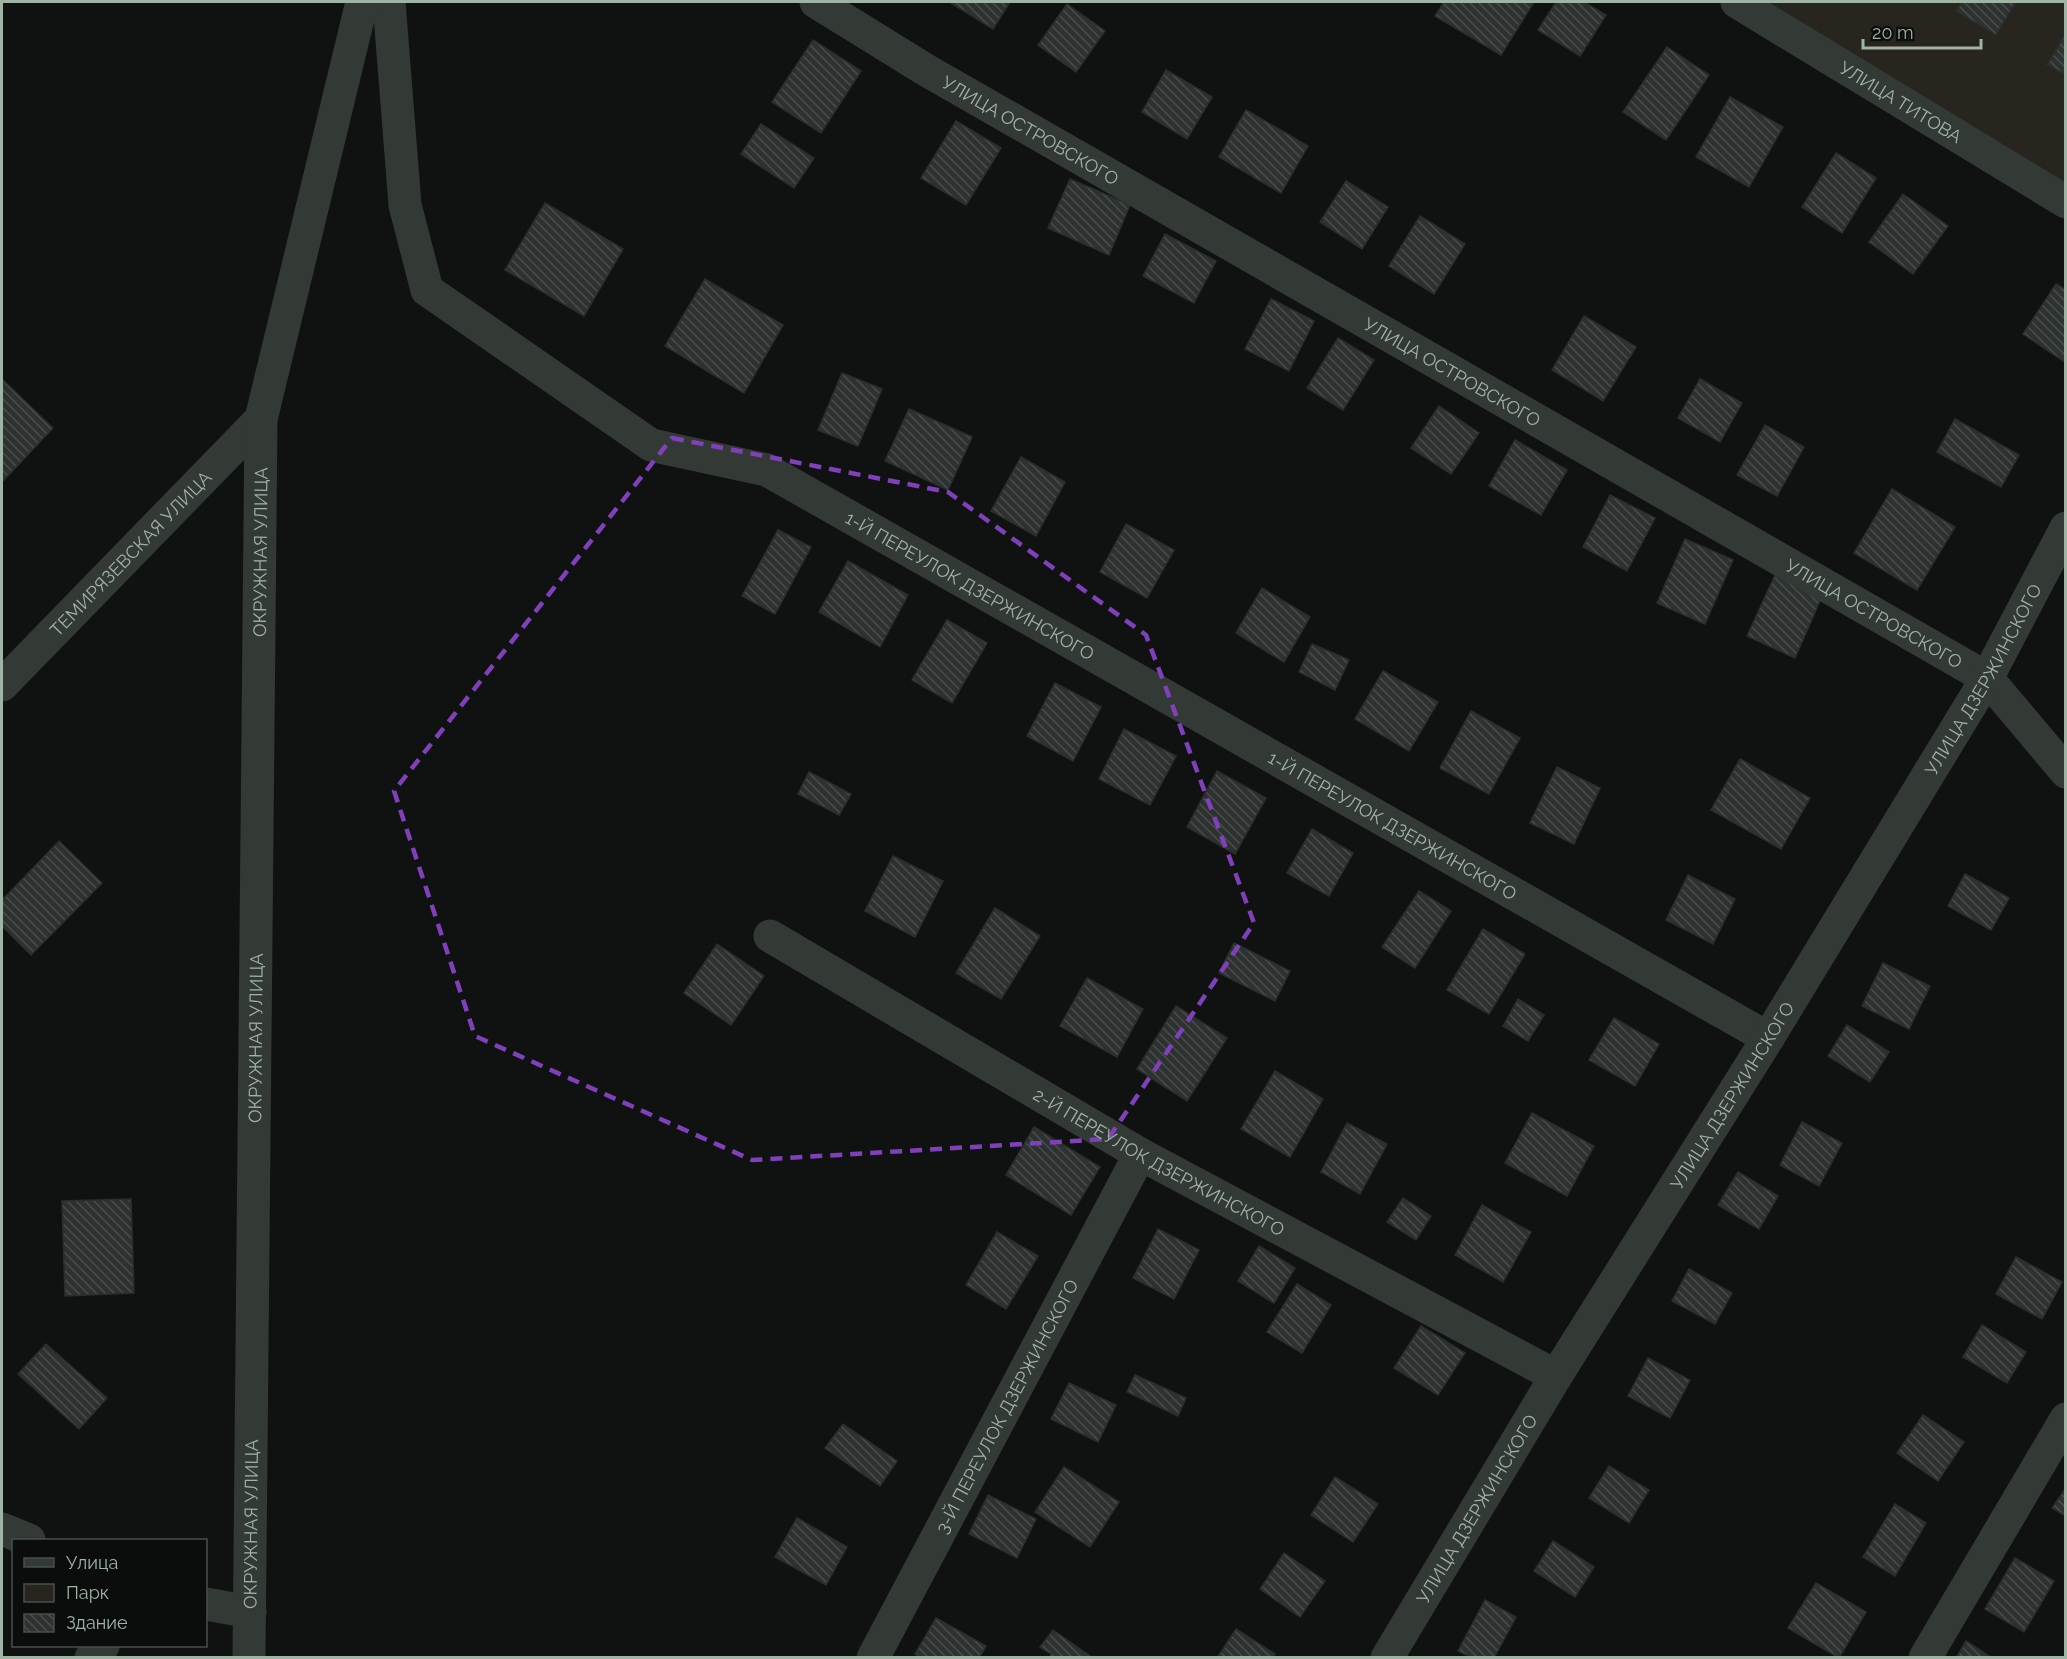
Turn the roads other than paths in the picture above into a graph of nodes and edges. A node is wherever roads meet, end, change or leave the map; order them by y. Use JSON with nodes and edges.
{"nodes":[{"id":1,"x":362,"y":2,"type":"edge"},
{"id":2,"x":388,"y":2,"type":"edge"},
{"id":3,"x":816,"y":2,"type":"edge"},
{"id":4,"x":1737,"y":2,"type":"edge"},
{"id":5,"x":2066,"y":202,"type":"edge"},
{"id":6,"x":261,"y":419,"type":"junction"},
{"id":7,"x":2066,"y":528,"type":"edge"},
{"id":8,"x":1987,"y":678,"type":"junction"},
{"id":9,"x":2,"y":685,"type":"edge"},
{"id":10,"x":2066,"y":772,"type":"edge"},
{"id":11,"x":770,"y":936,"type":"dead end"},
{"id":12,"x":1768,"y":1038,"type":"junction"},
{"id":13,"x":1140,"y":1154,"type":"junction"},
{"id":14,"x":1556,"y":1376,"type":"junction"},
{"id":15,"x":2066,"y":1419,"type":"edge"},
{"id":16,"x":2,"y":1529,"type":"edge"},
{"id":17,"x":26,"y":1539,"type":"edge"},
{"id":18,"x":207,"y":1604,"type":"edge"},
{"id":19,"x":250,"y":1612,"type":"junction"},
{"id":20,"x":102,"y":1647,"type":"edge"},
{"id":21,"x":91,"y":1658,"type":"edge"},
{"id":22,"x":249,"y":1658,"type":"edge"},
{"id":23,"x":873,"y":1658,"type":"edge"},
{"id":24,"x":1387,"y":1658,"type":"edge"},
{"id":25,"x":1925,"y":1658,"type":"edge"}],
"edges":[{"from":1,"to":6,"type":"street","name":"ОКРУЖНАЯ УЛИЦА"},
{"from":2,"to":12,"type":"street","name":"1-Й ПЕРЕУЛОК ДЗЕРЖИНСКОГО"},
{"from":3,"to":8,"type":"street","name":"УЛИЦА ОСТРОВСКОГО"},
{"from":4,"to":5,"type":"street","name":"УЛИЦА ТИТОВА"},
{"from":6,"to":9,"type":"street","name":"ТЕМИРЯЗЕВСКАЯ УЛИЦА"},
{"from":6,"to":19,"type":"street","name":"ОКРУЖНАЯ УЛИЦА"},
{"from":7,"to":8,"type":"street","name":"УЛИЦА ДЗЕРЖИНСКОГО"},
{"from":8,"to":10,"type":"street","name":"УЛИЦА ОСТРОВСКОГО"},
{"from":8,"to":12,"type":"street","name":"УЛИЦА ДЗЕРЖИНСКОГО"},
{"from":11,"to":13,"type":"street","name":"2-Й ПЕРЕУЛОК ДЗЕРЖИНСКОГО"},
{"from":12,"to":14,"type":"street","name":"УЛИЦА ДЗЕРЖИНСКОГО"},
{"from":13,"to":14,"type":"street","name":"2-Й ПЕРЕУЛОК ДЗЕРЖИНСКОГО"},
{"from":13,"to":23,"type":"street","name":"3-Й ПЕРЕУЛОК ДЗЕРЖИНСКОГО"},
{"from":14,"to":24,"type":"street","name":"УЛИЦА ДЗЕРЖИНСКОГО"},
{"from":15,"to":25,"type":"street"},
{"from":16,"to":17,"type":"street"},
{"from":18,"to":19,"type":"street"},
{"from":19,"to":22,"type":"street","name":"ОКРУЖНАЯ УЛИЦА"},
{"from":20,"to":21,"type":"street"}]}
